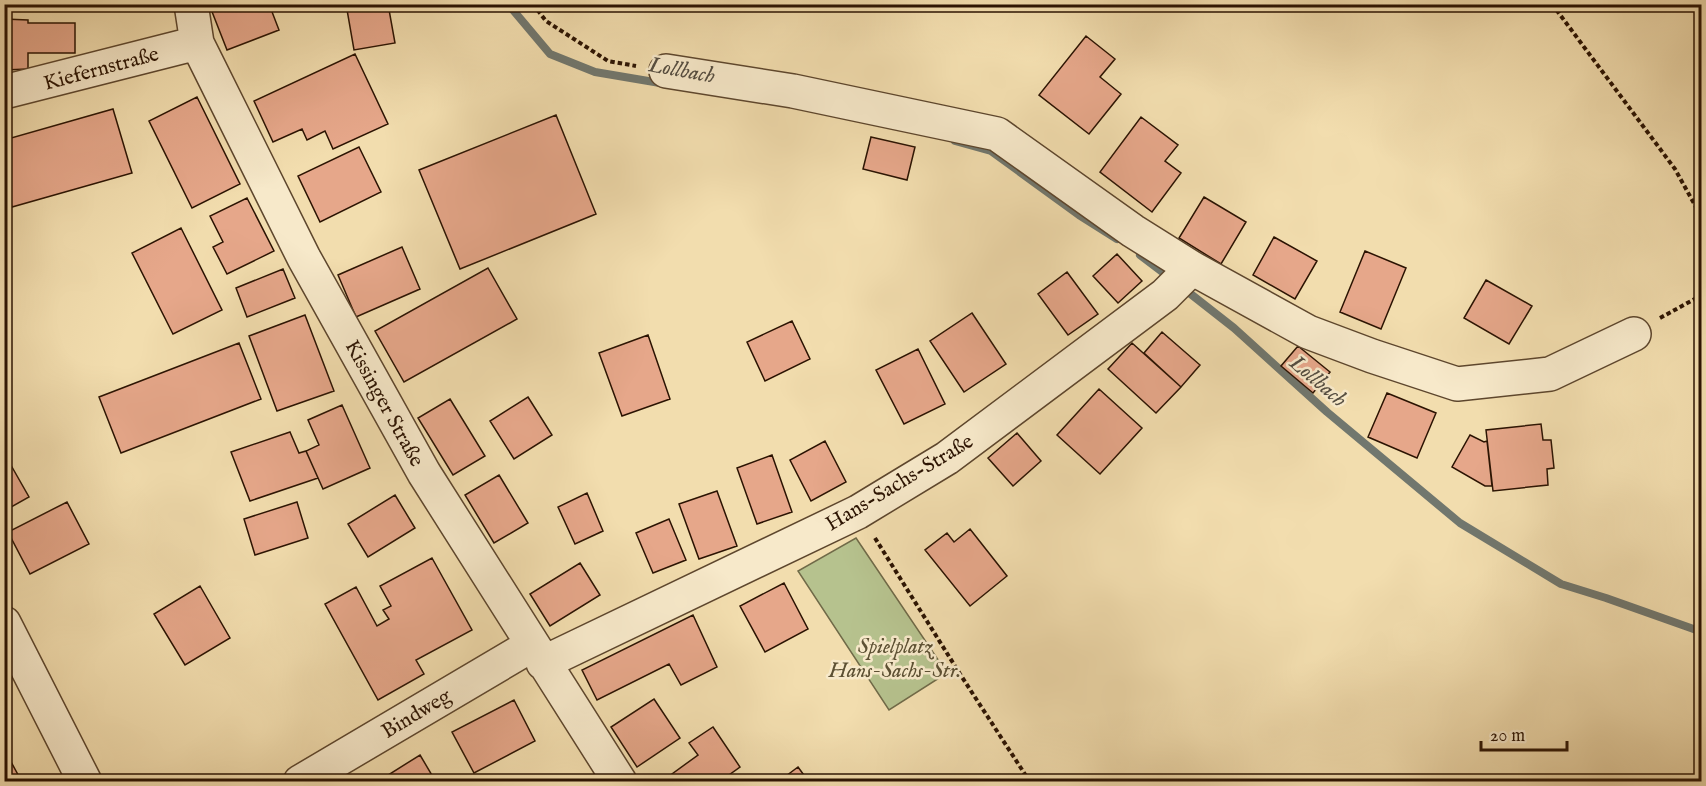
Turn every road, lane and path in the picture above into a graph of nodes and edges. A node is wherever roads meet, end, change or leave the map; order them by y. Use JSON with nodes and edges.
{"nodes":[{"id":1,"x":191,"y":4,"type":"edge"},
{"id":2,"x":533,"y":4,"type":"edge"},
{"id":3,"x":1552,"y":4,"type":"edge"},
{"id":4,"x":197,"y":43,"type":"junction"},
{"id":5,"x":666,"y":71,"type":"joint"},
{"id":6,"x":4,"y":92,"type":"edge"},
{"id":7,"x":1701,"y":218,"type":"edge"},
{"id":8,"x":1180,"y":280,"type":"junction"},
{"id":9,"x":1701,"y":295,"type":"edge"},
{"id":10,"x":1634,"y":334,"type":"joint"},
{"id":11,"x":858,"y":512,"type":"junction"},
{"id":12,"x":4,"y":623,"type":"edge"},
{"id":13,"x":537,"y":654,"type":"junction"},
{"id":14,"x":86,"y":782,"type":"edge"},
{"id":15,"x":300,"y":782,"type":"edge"},
{"id":16,"x":620,"y":782,"type":"edge"},
{"id":17,"x":1030,"y":782,"type":"edge"}],
"edges":[{"from":1,"to":4,"type":"street","name":"Kissinger Straße"},
{"from":2,"to":5,"type":"path"},
{"from":3,"to":7,"type":"path"},
{"from":4,"to":6,"type":"street","name":"Kiefernstraße"},
{"from":4,"to":13,"type":"street","name":"Kissinger Straße"},
{"from":5,"to":8,"type":"street"},
{"from":8,"to":10,"type":"street"},
{"from":8,"to":11,"type":"street","name":"Hans-Sachs-Straße"},
{"from":9,"to":10,"type":"path"},
{"from":11,"to":13,"type":"street","name":"Hans-Sachs-Straße"},
{"from":11,"to":17,"type":"path"},
{"from":12,"to":14,"type":"street"},
{"from":13,"to":15,"type":"street","name":"Bindweg"},
{"from":13,"to":16,"type":"street","name":"Kissinger Straße"}]}
